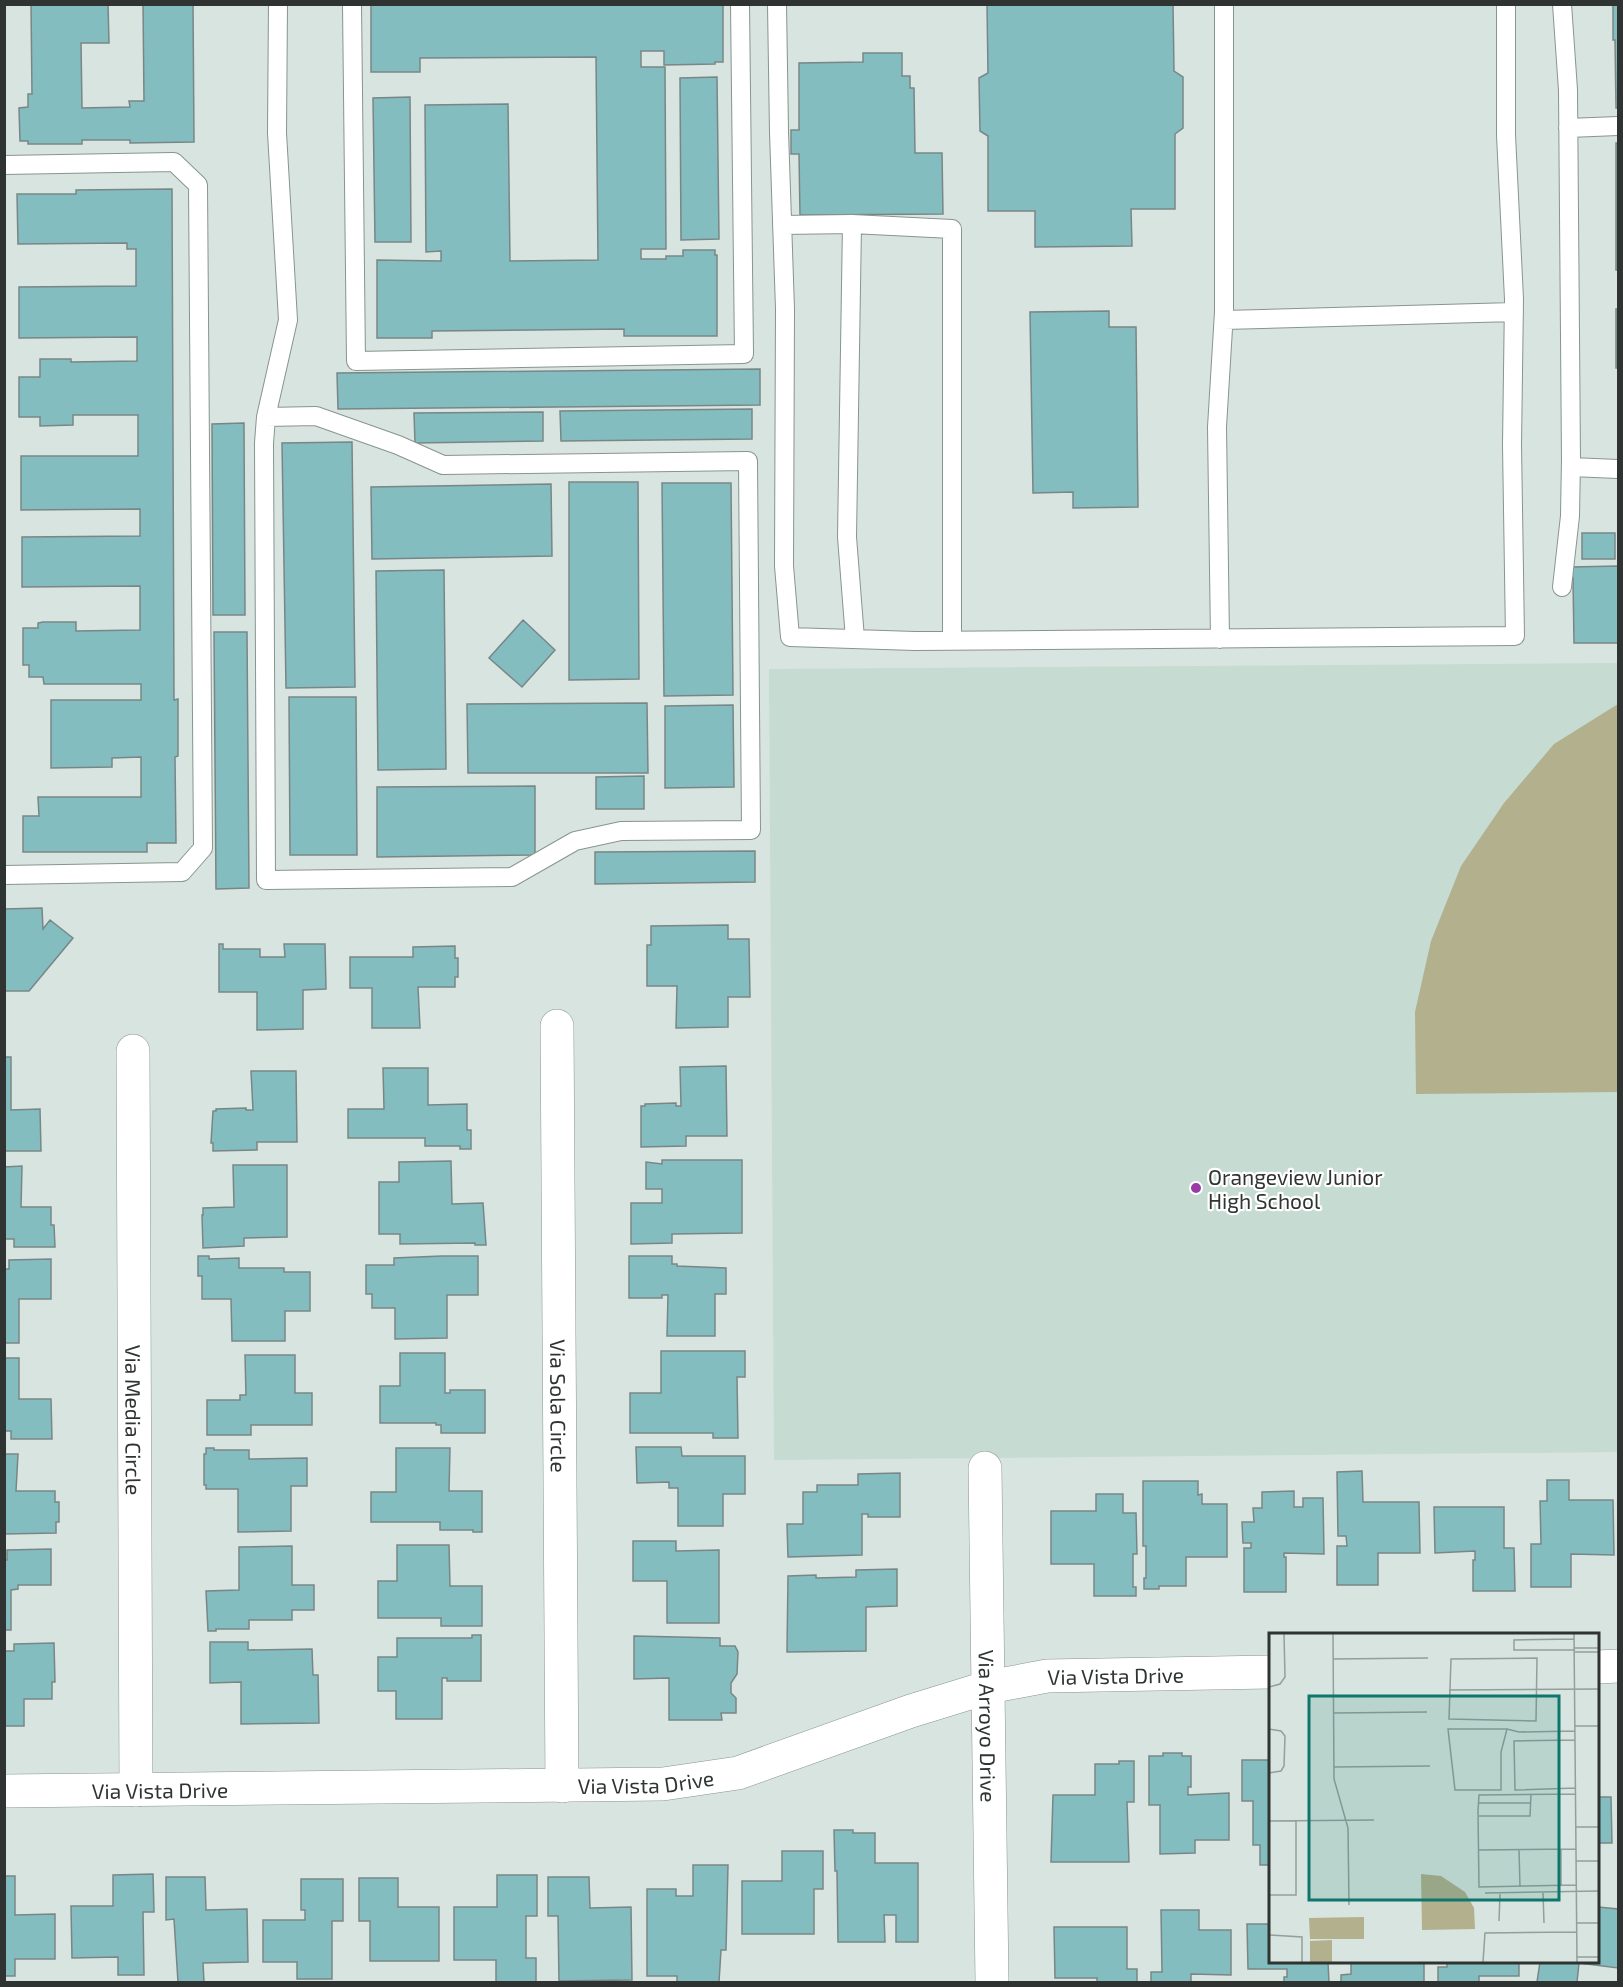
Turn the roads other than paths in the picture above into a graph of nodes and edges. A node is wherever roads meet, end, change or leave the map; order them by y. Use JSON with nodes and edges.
{"nodes":[{"id":1,"x":278,"y":4,"type":"edge"},
{"id":2,"x":352,"y":4,"type":"edge"},
{"id":3,"x":740,"y":4,"type":"edge"},
{"id":4,"x":777,"y":4,"type":"edge"},
{"id":5,"x":1224,"y":4,"type":"edge"},
{"id":6,"x":1506,"y":4,"type":"edge"},
{"id":7,"x":1562,"y":4,"type":"edge"},
{"id":8,"x":1618,"y":126,"type":"edge"},
{"id":9,"x":1568,"y":128,"type":"junction"},
{"id":10,"x":4,"y":165,"type":"edge"},
{"id":11,"x":852,"y":224,"type":"junction"},
{"id":12,"x":782,"y":225,"type":"junction"},
{"id":13,"x":1514,"y":312,"type":"junction"},
{"id":14,"x":1224,"y":320,"type":"junction"},
{"id":15,"x":266,"y":417,"type":"junction"},
{"id":16,"x":1571,"y":467,"type":"junction"},
{"id":17,"x":1618,"y":469,"type":"edge"},
{"id":18,"x":1562,"y":587,"type":"dead end"},
{"id":19,"x":855,"y":639,"type":"junction"},
{"id":20,"x":1220,"y":639,"type":"junction"},
{"id":21,"x":952,"y":640,"type":"junction"},
{"id":22,"x":4,"y":875,"type":"edge"},
{"id":23,"x":557,"y":1026,"type":"dead end"},
{"id":24,"x":133,"y":1052,"type":"dead end"},
{"id":25,"x":985,"y":1468,"type":"dead end"},
{"id":26,"x":1618,"y":1666,"type":"edge"},
{"id":27,"x":1599,"y":1667,"type":"edge"},
{"id":28,"x":1269,"y":1672,"type":"edge"},
{"id":29,"x":989,"y":1687,"type":"junction"},
{"id":30,"x":562,"y":1786,"type":"junction"},
{"id":31,"x":136,"y":1790,"type":"junction"},
{"id":32,"x":4,"y":1791,"type":"edge"},
{"id":33,"x":992,"y":1983,"type":"edge"}],
"edges":[{"from":1,"to":15,"type":"lane"},
{"from":2,"to":3,"type":"lane"},
{"from":4,"to":12,"type":"lane"},
{"from":5,"to":14,"type":"lane"},
{"from":6,"to":13,"type":"lane"},
{"from":7,"to":9,"type":"lane"},
{"from":8,"to":9,"type":"lane"},
{"from":9,"to":16,"type":"lane"},
{"from":10,"to":22,"type":"lane"},
{"from":11,"to":12,"type":"lane"},
{"from":11,"to":19,"type":"lane"},
{"from":11,"to":21,"type":"lane"},
{"from":12,"to":19,"type":"lane"},
{"from":13,"to":14,"type":"lane"},
{"from":13,"to":20,"type":"lane"},
{"from":14,"to":20,"type":"lane"},
{"from":15,"to":15,"type":"lane"},
{"from":16,"to":17,"type":"lane"},
{"from":16,"to":18,"type":"lane"},
{"from":19,"to":21,"type":"lane"},
{"from":20,"to":21,"type":"lane"},
{"from":23,"to":30,"type":"street","name":"Via Sola Circle"},
{"from":24,"to":31,"type":"street","name":"Via Media Circle"},
{"from":25,"to":29,"type":"street","name":"Via Arroyo Drive"},
{"from":26,"to":27,"type":"street"},
{"from":28,"to":29,"type":"street","name":"Via Vista Drive"},
{"from":29,"to":30,"type":"street","name":"Via Vista Drive"},
{"from":29,"to":33,"type":"street","name":"Via Arroyo Drive"},
{"from":30,"to":31,"type":"street","name":"Via Vista Drive"},
{"from":31,"to":32,"type":"street","name":"Via Vista Drive"}]}
